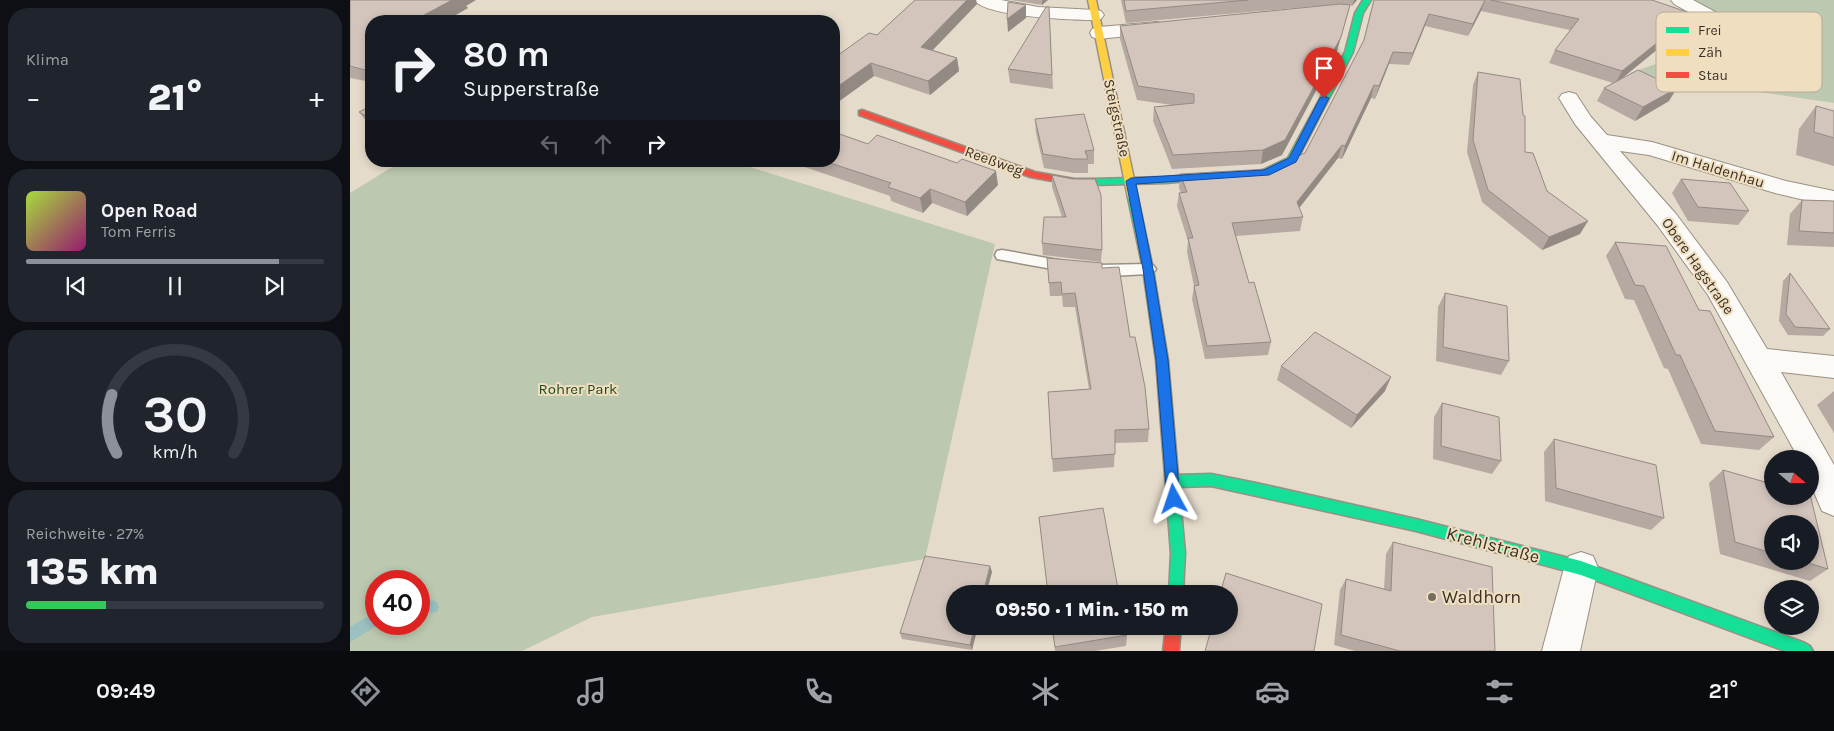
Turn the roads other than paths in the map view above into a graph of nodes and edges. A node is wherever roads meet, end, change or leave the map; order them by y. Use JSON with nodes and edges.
{"nodes":[{"id":1,"x":983,"y":0,"type":"edge"},
{"id":2,"x":1680,"y":0,"type":"edge"},
{"id":3,"x":1357,"y":8,"type":"edge"},
{"id":4,"x":1702,"y":12,"type":"edge"},
{"id":5,"x":1095,"y":16,"type":"edge"},
{"id":6,"x":1170,"y":27,"type":"edge"},
{"id":7,"x":1569,"y":98,"type":"dead end"},
{"id":8,"x":862,"y":114,"type":"dead end"},
{"id":9,"x":1601,"y":141,"type":"junction"},
{"id":10,"x":1245,"y":174,"type":"edge"},
{"id":11,"x":1226,"y":176,"type":"edge"},
{"id":12,"x":1131,"y":181,"type":"junction"},
{"id":13,"x":1834,"y":199,"type":"edge"},
{"id":14,"x":1002,"y":255,"type":"dead end"},
{"id":15,"x":1148,"y":269,"type":"junction"},
{"id":16,"x":1758,"y":358,"type":"junction"},
{"id":17,"x":1834,"y":367,"type":"edge"},
{"id":18,"x":1172,"y":481,"type":"junction"},
{"id":19,"x":1834,"y":501,"type":"edge"},
{"id":20,"x":1581,"y":568,"type":"junction"},
{"id":21,"x":1176,"y":585,"type":"edge"},
{"id":22,"x":1173,"y":635,"type":"edge"},
{"id":23,"x":1171,"y":651,"type":"edge"},
{"id":24,"x":1561,"y":651,"type":"edge"},
{"id":25,"x":1805,"y":651,"type":"edge"}],
"edges":[{"from":1,"to":5,"type":"street"},
{"from":2,"to":4,"type":"street"},
{"from":3,"to":10,"type":"street"},
{"from":5,"to":6,"type":"street"},
{"from":5,"to":12,"type":"street","name":"Steigstraße"},
{"from":7,"to":9,"type":"street","name":"Obere Hagstraße"},
{"from":8,"to":12,"type":"street","name":"Reeßweg"},
{"from":9,"to":13,"type":"street","name":"Im Haldenhau"},
{"from":9,"to":16,"type":"street","name":"Obere Hagstraße"},
{"from":11,"to":12,"type":"street","name":"Reeßweg"},
{"from":12,"to":15,"type":"street","name":"Steigstraße"},
{"from":14,"to":15,"type":"lane"},
{"from":15,"to":18,"type":"street","name":"Steigstraße"},
{"from":16,"to":17,"type":"street"},
{"from":16,"to":19,"type":"street","name":"Obere Hagstraße"},
{"from":18,"to":20,"type":"street","name":"Krehlstraße"},
{"from":18,"to":21,"type":"street","name":"Steigstraße"},
{"from":20,"to":24,"type":"street"},
{"from":20,"to":25,"type":"street","name":"Krehlstraße"},
{"from":22,"to":23,"type":"street"}]}
